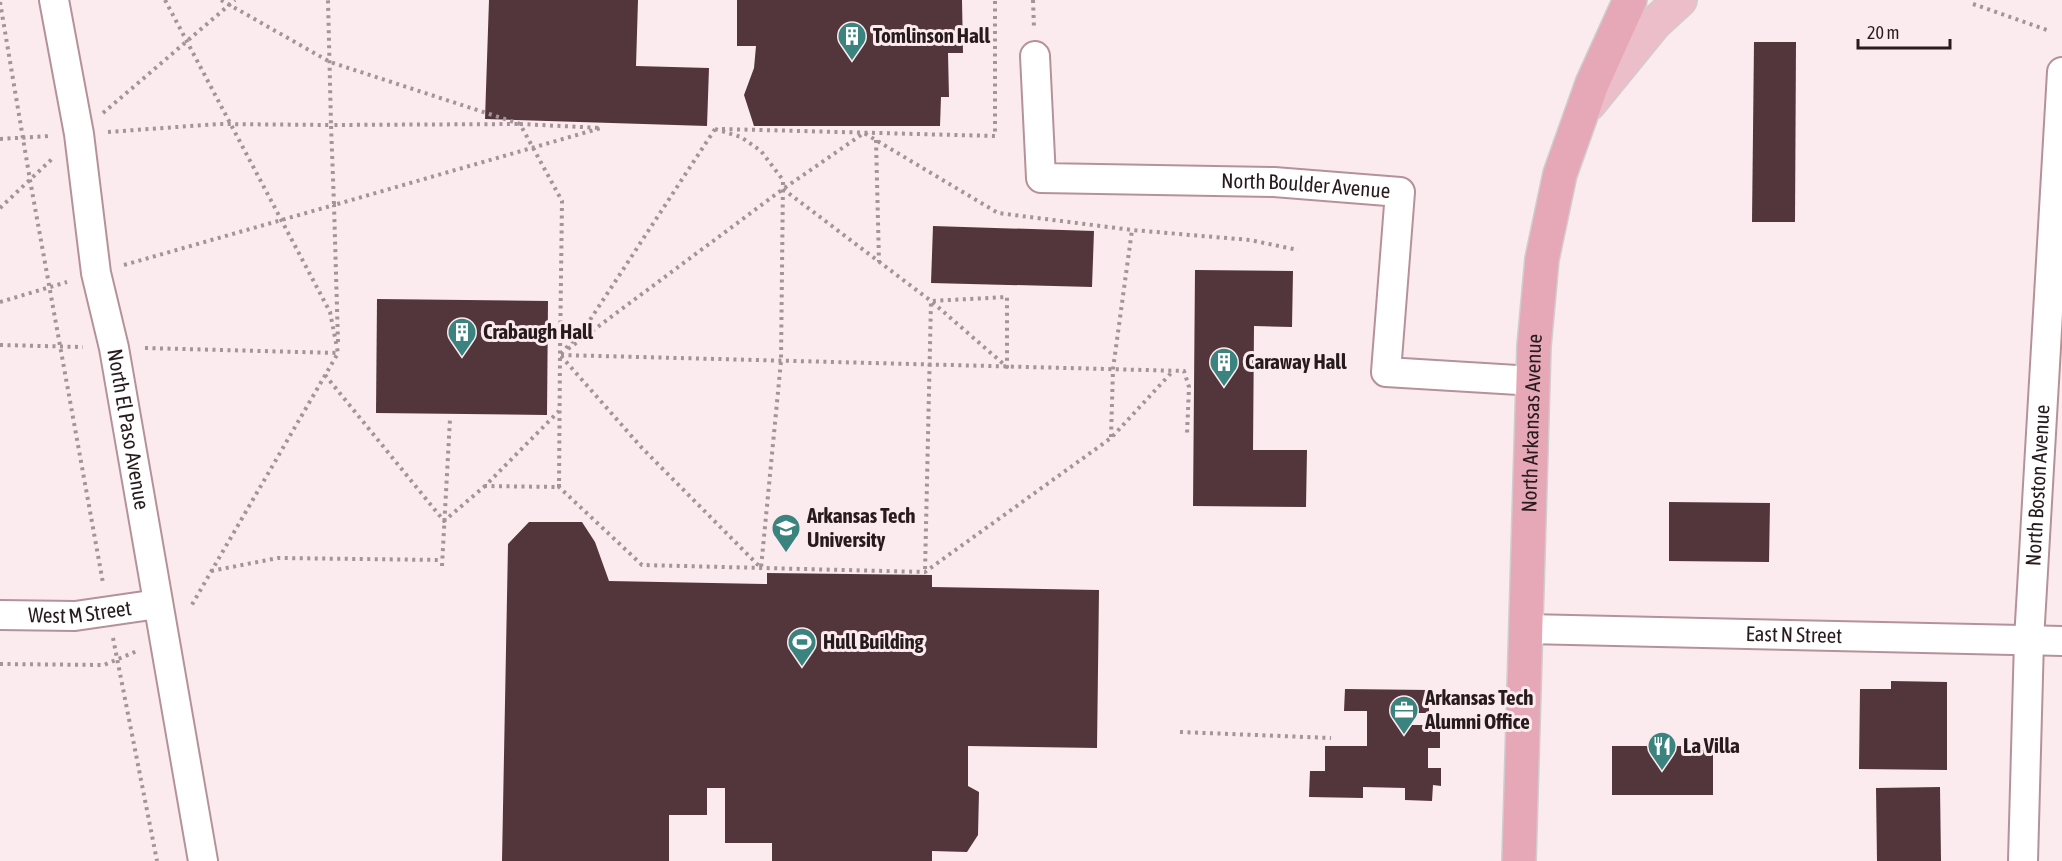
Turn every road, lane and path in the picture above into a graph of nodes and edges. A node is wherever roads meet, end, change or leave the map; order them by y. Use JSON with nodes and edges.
{"nodes":[{"id":1,"x":54,"y":0,"type":"edge"},
{"id":2,"x":165,"y":0,"type":"edge"},
{"id":3,"x":221,"y":0,"type":"edge"},
{"id":4,"x":235,"y":0,"type":"edge"},
{"id":5,"x":328,"y":0,"type":"edge"},
{"id":6,"x":995,"y":0,"type":"edge"},
{"id":7,"x":1630,"y":0,"type":"edge"},
{"id":8,"x":1680,"y":0,"type":"edge"},
{"id":9,"x":0,"y":2,"type":"edge"},
{"id":10,"x":1973,"y":4,"type":"dead end"},
{"id":11,"x":228,"y":6,"type":"junction"},
{"id":12,"x":2047,"y":30,"type":"dead end"},
{"id":13,"x":187,"y":41,"type":"junction"},
{"id":14,"x":1035,"y":56,"type":"dead end"},
{"id":15,"x":330,"y":62,"type":"junction"},
{"id":16,"x":2062,"y":72,"type":"edge"},
{"id":17,"x":1582,"y":112,"type":"junction"},
{"id":18,"x":231,"y":124,"type":"junction"},
{"id":19,"x":520,"y":124,"type":"junction"},
{"id":20,"x":331,"y":125,"type":"junction"},
{"id":21,"x":715,"y":129,"type":"junction"},
{"id":22,"x":864,"y":133,"type":"junction"},
{"id":23,"x":79,"y":134,"type":"junction"},
{"id":24,"x":23,"y":138,"type":"junction"},
{"id":25,"x":0,"y":139,"type":"edge"},
{"id":26,"x":876,"y":140,"type":"dead end"},
{"id":27,"x":532,"y":148,"type":"junction"},
{"id":28,"x":30,"y":180,"type":"junction"},
{"id":29,"x":783,"y":189,"type":"junction"},
{"id":30,"x":334,"y":206,"type":"junction"},
{"id":31,"x":0,"y":208,"type":"edge"},
{"id":32,"x":281,"y":221,"type":"junction"},
{"id":33,"x":1132,"y":230,"type":"dead end"},
{"id":34,"x":879,"y":262,"type":"junction"},
{"id":35,"x":96,"y":273,"type":"junction"},
{"id":36,"x":49,"y":287,"type":"junction"},
{"id":37,"x":931,"y":301,"type":"junction"},
{"id":38,"x":0,"y":302,"type":"edge"},
{"id":39,"x":0,"y":345,"type":"edge"},
{"id":40,"x":60,"y":347,"type":"junction"},
{"id":41,"x":114,"y":348,"type":"junction"},
{"id":42,"x":338,"y":353,"type":"junction"},
{"id":43,"x":560,"y":355,"type":"junction"},
{"id":44,"x":781,"y":361,"type":"junction"},
{"id":45,"x":930,"y":365,"type":"junction"},
{"id":46,"x":1006,"y":367,"type":"junction"},
{"id":47,"x":1113,"y":369,"type":"junction"},
{"id":48,"x":1173,"y":371,"type":"junction"},
{"id":49,"x":326,"y":375,"type":"junction"},
{"id":50,"x":1533,"y":381,"type":"junction"},
{"id":51,"x":559,"y":410,"type":"junction"},
{"id":52,"x":450,"y":419,"type":"dead end"},
{"id":53,"x":1187,"y":434,"type":"dead end"},
{"id":54,"x":1111,"y":438,"type":"junction"},
{"id":55,"x":485,"y":486,"type":"junction"},
{"id":56,"x":559,"y":487,"type":"junction"},
{"id":57,"x":444,"y":521,"type":"junction"},
{"id":58,"x":442,"y":560,"type":"junction"},
{"id":59,"x":442,"y":566,"type":"dead end"},
{"id":60,"x":761,"y":568,"type":"junction"},
{"id":61,"x":211,"y":571,"type":"junction"},
{"id":62,"x":925,"y":572,"type":"junction"},
{"id":63,"x":158,"y":604,"type":"junction"},
{"id":64,"x":108,"y":611,"type":"junction"},
{"id":65,"x":0,"y":615,"type":"edge"},
{"id":66,"x":1527,"y":629,"type":"junction"},
{"id":67,"x":164,"y":640,"type":"junction"},
{"id":68,"x":2030,"y":640,"type":"junction"},
{"id":69,"x":2062,"y":641,"type":"edge"},
{"id":70,"x":117,"y":659,"type":"junction"},
{"id":71,"x":0,"y":664,"type":"edge"},
{"id":72,"x":1180,"y":732,"type":"dead end"},
{"id":73,"x":1330,"y":738,"type":"dead end"},
{"id":74,"x":157,"y":861,"type":"edge"},
{"id":75,"x":204,"y":861,"type":"edge"},
{"id":76,"x":1520,"y":861,"type":"edge"},
{"id":77,"x":2023,"y":861,"type":"edge"}],
"edges":[{"from":1,"to":23,"type":"street","name":"North El Paso Avenue"},
{"from":2,"to":13,"type":"path"},
{"from":3,"to":11,"type":"path"},
{"from":4,"to":11,"type":"path"},
{"from":5,"to":15,"type":"path"},
{"from":6,"to":22,"type":"path"},
{"from":7,"to":17,"type":"highway","name":"North Arkansas Avenue"},
{"from":8,"to":17,"type":"main road"},
{"from":9,"to":24,"type":"path"},
{"from":10,"to":12,"type":"path"},
{"from":11,"to":13,"type":"path"},
{"from":11,"to":15,"type":"path"},
{"from":13,"to":18,"type":"path"},
{"from":13,"to":23,"type":"path"},
{"from":14,"to":50,"type":"street","name":"North Boulder Avenue"},
{"from":15,"to":19,"type":"path"},
{"from":15,"to":20,"type":"path"},
{"from":16,"to":68,"type":"street","name":"North Boston Avenue"},
{"from":17,"to":50,"type":"highway","name":"North Arkansas Avenue"},
{"from":18,"to":20,"type":"path"},
{"from":18,"to":23,"type":"path"},
{"from":18,"to":32,"type":"path"},
{"from":19,"to":20,"type":"path"},
{"from":19,"to":27,"type":"path"},
{"from":19,"to":27,"type":"path"},
{"from":20,"to":30,"type":"path"},
{"from":21,"to":22,"type":"path"},
{"from":21,"to":29,"type":"path"},
{"from":21,"to":43,"type":"path"},
{"from":22,"to":29,"type":"path"},
{"from":23,"to":24,"type":"path"},
{"from":23,"to":28,"type":"path"},
{"from":23,"to":35,"type":"street","name":"North El Paso Avenue"},
{"from":24,"to":25,"type":"path"},
{"from":24,"to":28,"type":"path"},
{"from":26,"to":34,"type":"path"},
{"from":27,"to":30,"type":"path"},
{"from":27,"to":43,"type":"path"},
{"from":28,"to":31,"type":"path"},
{"from":28,"to":36,"type":"path"},
{"from":29,"to":34,"type":"path"},
{"from":29,"to":43,"type":"path"},
{"from":29,"to":44,"type":"path"},
{"from":30,"to":32,"type":"path"},
{"from":30,"to":42,"type":"path"},
{"from":32,"to":35,"type":"path"},
{"from":32,"to":42,"type":"path"},
{"from":33,"to":47,"type":"path"},
{"from":34,"to":37,"type":"path"},
{"from":35,"to":36,"type":"path"},
{"from":35,"to":41,"type":"street","name":"North El Paso Avenue"},
{"from":36,"to":38,"type":"path"},
{"from":36,"to":40,"type":"path"},
{"from":37,"to":45,"type":"path"},
{"from":37,"to":46,"type":"path"},
{"from":37,"to":46,"type":"path"},
{"from":39,"to":40,"type":"path"},
{"from":40,"to":41,"type":"path"},
{"from":40,"to":64,"type":"path"},
{"from":41,"to":42,"type":"path"},
{"from":41,"to":63,"type":"street","name":"North El Paso Avenue"},
{"from":42,"to":49,"type":"path"},
{"from":43,"to":44,"type":"path"},
{"from":43,"to":51,"type":"path"},
{"from":43,"to":56,"type":"path"},
{"from":43,"to":60,"type":"path"},
{"from":44,"to":45,"type":"path"},
{"from":44,"to":60,"type":"path"},
{"from":45,"to":46,"type":"path"},
{"from":45,"to":62,"type":"path"},
{"from":46,"to":47,"type":"path"},
{"from":47,"to":48,"type":"path"},
{"from":47,"to":54,"type":"path"},
{"from":48,"to":53,"type":"path"},
{"from":48,"to":54,"type":"path"},
{"from":49,"to":57,"type":"path"},
{"from":49,"to":61,"type":"path"},
{"from":50,"to":66,"type":"highway","name":"North Arkansas Avenue"},
{"from":51,"to":55,"type":"path"},
{"from":51,"to":56,"type":"path"},
{"from":52,"to":57,"type":"path"},
{"from":54,"to":62,"type":"path"},
{"from":55,"to":56,"type":"path"},
{"from":55,"to":57,"type":"path"},
{"from":56,"to":60,"type":"path"},
{"from":57,"to":58,"type":"path"},
{"from":58,"to":59,"type":"path"},
{"from":58,"to":61,"type":"path"},
{"from":60,"to":62,"type":"path"},
{"from":61,"to":67,"type":"path"},
{"from":63,"to":64,"type":"street","name":"West M Street"},
{"from":63,"to":67,"type":"street","name":"North El Paso Avenue"},
{"from":64,"to":65,"type":"street","name":"West M Street"},
{"from":64,"to":70,"type":"path"},
{"from":66,"to":68,"type":"street","name":"East N Street"},
{"from":66,"to":76,"type":"highway","name":"North Arkansas Avenue"},
{"from":67,"to":70,"type":"path"},
{"from":67,"to":75,"type":"street","name":"North El Paso Avenue"},
{"from":68,"to":69,"type":"street","name":"East N Street"},
{"from":68,"to":77,"type":"street","name":"North Boston Avenue"},
{"from":70,"to":71,"type":"path"},
{"from":70,"to":74,"type":"path"},
{"from":72,"to":73,"type":"path"}]}
